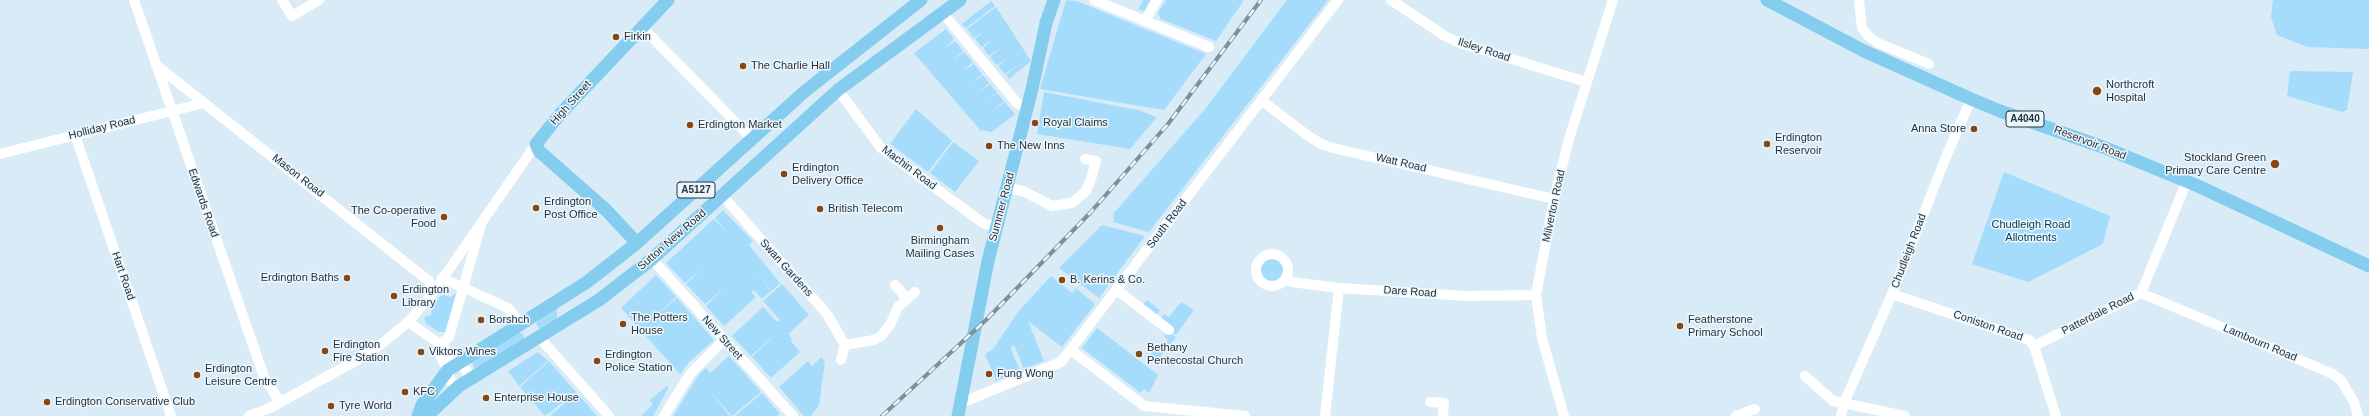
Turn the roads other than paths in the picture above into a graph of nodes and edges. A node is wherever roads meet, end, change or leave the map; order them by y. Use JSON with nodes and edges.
{"nodes":[{"id":1,"x":134,"y":0,"type":"edge"},
{"id":2,"x":282,"y":0,"type":"edge"},
{"id":3,"x":319,"y":0,"type":"edge"},
{"id":4,"x":668,"y":0,"type":"edge"},
{"id":5,"x":921,"y":0,"type":"edge"},
{"id":6,"x":960,"y":0,"type":"edge"},
{"id":7,"x":1054,"y":0,"type":"edge"},
{"id":8,"x":1094,"y":0,"type":"edge"},
{"id":9,"x":1158,"y":0,"type":"edge"},
{"id":10,"x":1338,"y":0,"type":"edge"},
{"id":11,"x":1391,"y":0,"type":"edge"},
{"id":12,"x":1613,"y":0,"type":"edge"},
{"id":13,"x":1767,"y":0,"type":"edge"},
{"id":14,"x":1858,"y":0,"type":"edge"},
{"id":15,"x":942,"y":12,"type":"junction"},
{"id":16,"x":1145,"y":21,"type":"junction"},
{"id":17,"x":642,"y":27,"type":"junction"},
{"id":18,"x":1209,"y":47,"type":"dead end"},
{"id":19,"x":1929,"y":64,"type":"dead end"},
{"id":20,"x":156,"y":65,"type":"junction"},
{"id":21,"x":1586,"y":82,"type":"junction"},
{"id":22,"x":838,"y":90,"type":"junction"},
{"id":23,"x":1971,"y":99,"type":"junction"},
{"id":24,"x":1261,"y":100,"type":"junction"},
{"id":25,"x":204,"y":103,"type":"junction"},
{"id":26,"x":1027,"y":108,"type":"junction"},
{"id":27,"x":172,"y":111,"type":"junction"},
{"id":28,"x":75,"y":135,"type":"junction"},
{"id":29,"x":752,"y":139,"type":"junction"},
{"id":30,"x":536,"y":144,"type":"junction"},
{"id":31,"x":0,"y":154,"type":"edge"},
{"id":32,"x":1084,"y":159,"type":"dead end"},
{"id":33,"x":2187,"y":181,"type":"junction"},
{"id":34,"x":1007,"y":188,"type":"junction"},
{"id":35,"x":722,"y":195,"type":"junction"},
{"id":36,"x":1554,"y":199,"type":"junction"},
{"id":37,"x":484,"y":216,"type":"junction"},
{"id":38,"x":996,"y":227,"type":"junction"},
{"id":39,"x":638,"y":243,"type":"junction"},
{"id":40,"x":652,"y":259,"type":"junction"},
{"id":41,"x":2369,"y":266,"type":"edge"},
{"id":42,"x":442,"y":278,"type":"junction"},
{"id":43,"x":1285,"y":279,"type":"dead end"},
{"id":44,"x":895,"y":286,"type":"dead end"},
{"id":45,"x":464,"y":287,"type":"junction"},
{"id":46,"x":1339,"y":288,"type":"junction"},
{"id":47,"x":1117,"y":290,"type":"junction"},
{"id":48,"x":433,"y":292,"type":"junction"},
{"id":49,"x":915,"y":292,"type":"dead end"},
{"id":50,"x":2141,"y":293,"type":"junction"},
{"id":51,"x":1892,"y":294,"type":"junction"},
{"id":52,"x":1536,"y":295,"type":"junction"},
{"id":53,"x":907,"y":298,"type":"junction"},
{"id":54,"x":408,"y":322,"type":"junction"},
{"id":55,"x":521,"y":324,"type":"junction"},
{"id":56,"x":1169,"y":330,"type":"dead end"},
{"id":57,"x":539,"y":336,"type":"junction"},
{"id":58,"x":724,"y":340,"type":"junction"},
{"id":59,"x":439,"y":345,"type":"junction"},
{"id":60,"x":845,"y":345,"type":"junction"},
{"id":61,"x":2034,"y":346,"type":"junction"},
{"id":62,"x":1071,"y":350,"type":"junction"},
{"id":63,"x":841,"y":360,"type":"dead end"},
{"id":64,"x":453,"y":367,"type":"junction"},
{"id":65,"x":1805,"y":376,"type":"dead end"},
{"id":66,"x":463,"y":383,"type":"junction"},
{"id":67,"x":280,"y":402,"type":"junction"},
{"id":68,"x":1430,"y":402,"type":"dead end"},
{"id":69,"x":1844,"y":403,"type":"junction"},
{"id":70,"x":1756,"y":409,"type":"dead end"},
{"id":71,"x":960,"y":410,"type":"edge"},
{"id":72,"x":273,"y":412,"type":"edge"},
{"id":73,"x":1184,"y":413,"type":"edge"},
{"id":74,"x":171,"y":416,"type":"edge"},
{"id":75,"x":249,"y":416,"type":"edge"},
{"id":76,"x":418,"y":416,"type":"edge"},
{"id":77,"x":427,"y":416,"type":"edge"},
{"id":78,"x":609,"y":416,"type":"edge"},
{"id":79,"x":664,"y":416,"type":"edge"},
{"id":80,"x":793,"y":416,"type":"edge"},
{"id":81,"x":1245,"y":416,"type":"edge"},
{"id":82,"x":1325,"y":416,"type":"edge"},
{"id":83,"x":1443,"y":416,"type":"edge"},
{"id":84,"x":1564,"y":416,"type":"edge"},
{"id":85,"x":1736,"y":416,"type":"edge"},
{"id":86,"x":1841,"y":416,"type":"edge"},
{"id":87,"x":1905,"y":416,"type":"edge"},
{"id":88,"x":2056,"y":416,"type":"edge"},
{"id":89,"x":2358,"y":416,"type":"edge"}],
"edges":[{"from":1,"to":20,"type":"street","name":"Edwards Road"},
{"from":2,"to":3,"type":"street"},
{"from":4,"to":17,"type":"main road","name":"High Street"},
{"from":5,"to":29,"type":"main road","name":"Sutton New Road","number":"A5127"},
{"from":6,"to":15,"type":"main road","name":"Sutton New Road","number":"A5127"},
{"from":7,"to":26,"type":"main road","name":"Summer Road"},
{"from":8,"to":16,"type":"street"},
{"from":9,"to":16,"type":"street"},
{"from":10,"to":24,"type":"street","name":"South Road"},
{"from":11,"to":21,"type":"street","name":"Ilsley Road"},
{"from":12,"to":21,"type":"street","name":"Milverton Road"},
{"from":13,"to":23,"type":"main road","name":"Reservoir Road","number":"A4040"},
{"from":14,"to":19,"type":"street"},
{"from":15,"to":22,"type":"main road","name":"Sutton New Road","number":"A5127"},
{"from":15,"to":26,"type":"street"},
{"from":16,"to":18,"type":"street"},
{"from":17,"to":29,"type":"street"},
{"from":17,"to":30,"type":"main road","name":"High Street"},
{"from":20,"to":25,"type":"street","name":"Mason Road"},
{"from":20,"to":27,"type":"street","name":"Edwards Road"},
{"from":21,"to":36,"type":"street","name":"Milverton Road"},
{"from":22,"to":35,"type":"main road","name":"Sutton New Road","number":"A5127"},
{"from":22,"to":38,"type":"street","name":"Machin Road"},
{"from":23,"to":33,"type":"main road","name":"Reservoir Road","number":"A4040"},
{"from":23,"to":51,"type":"street","name":"Chudleigh Road"},
{"from":24,"to":36,"type":"street","name":"Watt Road"},
{"from":24,"to":47,"type":"street","name":"South Road"},
{"from":25,"to":27,"type":"street","name":"Holliday Road"},
{"from":25,"to":48,"type":"street","name":"Mason Road"},
{"from":26,"to":34,"type":"main road","name":"Summer Road"},
{"from":27,"to":28,"type":"street","name":"Holliday Road"},
{"from":27,"to":67,"type":"street","name":"Edwards Road"},
{"from":28,"to":31,"type":"street","name":"Holliday Road"},
{"from":28,"to":74,"type":"street","name":"Hart Road"},
{"from":29,"to":39,"type":"main road","name":"Sutton New Road","number":"A5127"},
{"from":30,"to":37,"type":"street","name":"High Street"},
{"from":30,"to":39,"type":"main road"},
{"from":32,"to":34,"type":"street"},
{"from":33,"to":41,"type":"main road","name":"Reservoir Road","number":"A4040"},
{"from":33,"to":50,"type":"street","name":"Patterdale Road"},
{"from":34,"to":38,"type":"main road","name":"Summer Road"},
{"from":35,"to":40,"type":"main road","name":"Sutton New Road","number":"A5127"},
{"from":35,"to":60,"type":"street","name":"Swan Gardens"},
{"from":36,"to":52,"type":"street","name":"Milverton Road"},
{"from":37,"to":42,"type":"street","name":"High Street"},
{"from":37,"to":45,"type":"street","name":"High Street"},
{"from":38,"to":71,"type":"main road","name":"Summer Road"},
{"from":39,"to":55,"type":"main road","name":"Sutton New Road","number":"A5127"},
{"from":40,"to":57,"type":"main road","name":"Sutton New Road","number":"A5127"},
{"from":40,"to":58,"type":"street","name":"New Street"},
{"from":42,"to":45,"type":"street"},
{"from":42,"to":48,"type":"street","name":"High Street"},
{"from":43,"to":46,"type":"street","name":"Dare Road"},
{"from":44,"to":53,"type":"street"},
{"from":45,"to":55,"type":"street"},
{"from":45,"to":59,"type":"street","name":"High Street"},
{"from":46,"to":52,"type":"street","name":"Dare Road"},
{"from":46,"to":82,"type":"street"},
{"from":47,"to":56,"type":"street"},
{"from":47,"to":62,"type":"street","name":"South Road"},
{"from":48,"to":54,"type":"street","name":"High Street"},
{"from":49,"to":53,"type":"street"},
{"from":50,"to":61,"type":"street","name":"Patterdale Road"},
{"from":50,"to":89,"type":"street","name":"Lambourn Road"},
{"from":51,"to":61,"type":"street","name":"Coniston Road"},
{"from":51,"to":69,"type":"street","name":"Chudleigh Road"},
{"from":52,"to":84,"type":"street","name":"Milverton Road"},
{"from":53,"to":60,"type":"street"},
{"from":54,"to":59,"type":"street"},
{"from":54,"to":67,"type":"street","name":"High Street"},
{"from":55,"to":64,"type":"main road","name":"Sutton New Road","number":"A5127"},
{"from":57,"to":66,"type":"main road","name":"Sutton New Road","number":"A5127"},
{"from":57,"to":78,"type":"street"},
{"from":58,"to":79,"type":"street"},
{"from":58,"to":80,"type":"street","name":"New Street"},
{"from":59,"to":64,"type":"street"},
{"from":60,"to":63,"type":"street"},
{"from":61,"to":88,"type":"street","name":"Coniston Road"},
{"from":62,"to":71,"type":"street","name":"South Road"},
{"from":62,"to":73,"type":"street"},
{"from":64,"to":66,"type":"street"},
{"from":64,"to":66,"type":"street"},
{"from":64,"to":76,"type":"main road","name":"Sutton New Road","number":"A5127"},
{"from":65,"to":69,"type":"street"},
{"from":66,"to":77,"type":"main road","name":"Sutton New Road","number":"A5127"},
{"from":67,"to":72,"type":"street","name":"High Street"},
{"from":68,"to":83,"type":"street"},
{"from":69,"to":86,"type":"street","name":"Chudleigh Road"},
{"from":69,"to":87,"type":"street"},
{"from":70,"to":85,"type":"street"},
{"from":72,"to":75,"type":"street","name":"High Street"},
{"from":73,"to":81,"type":"street"}]}
